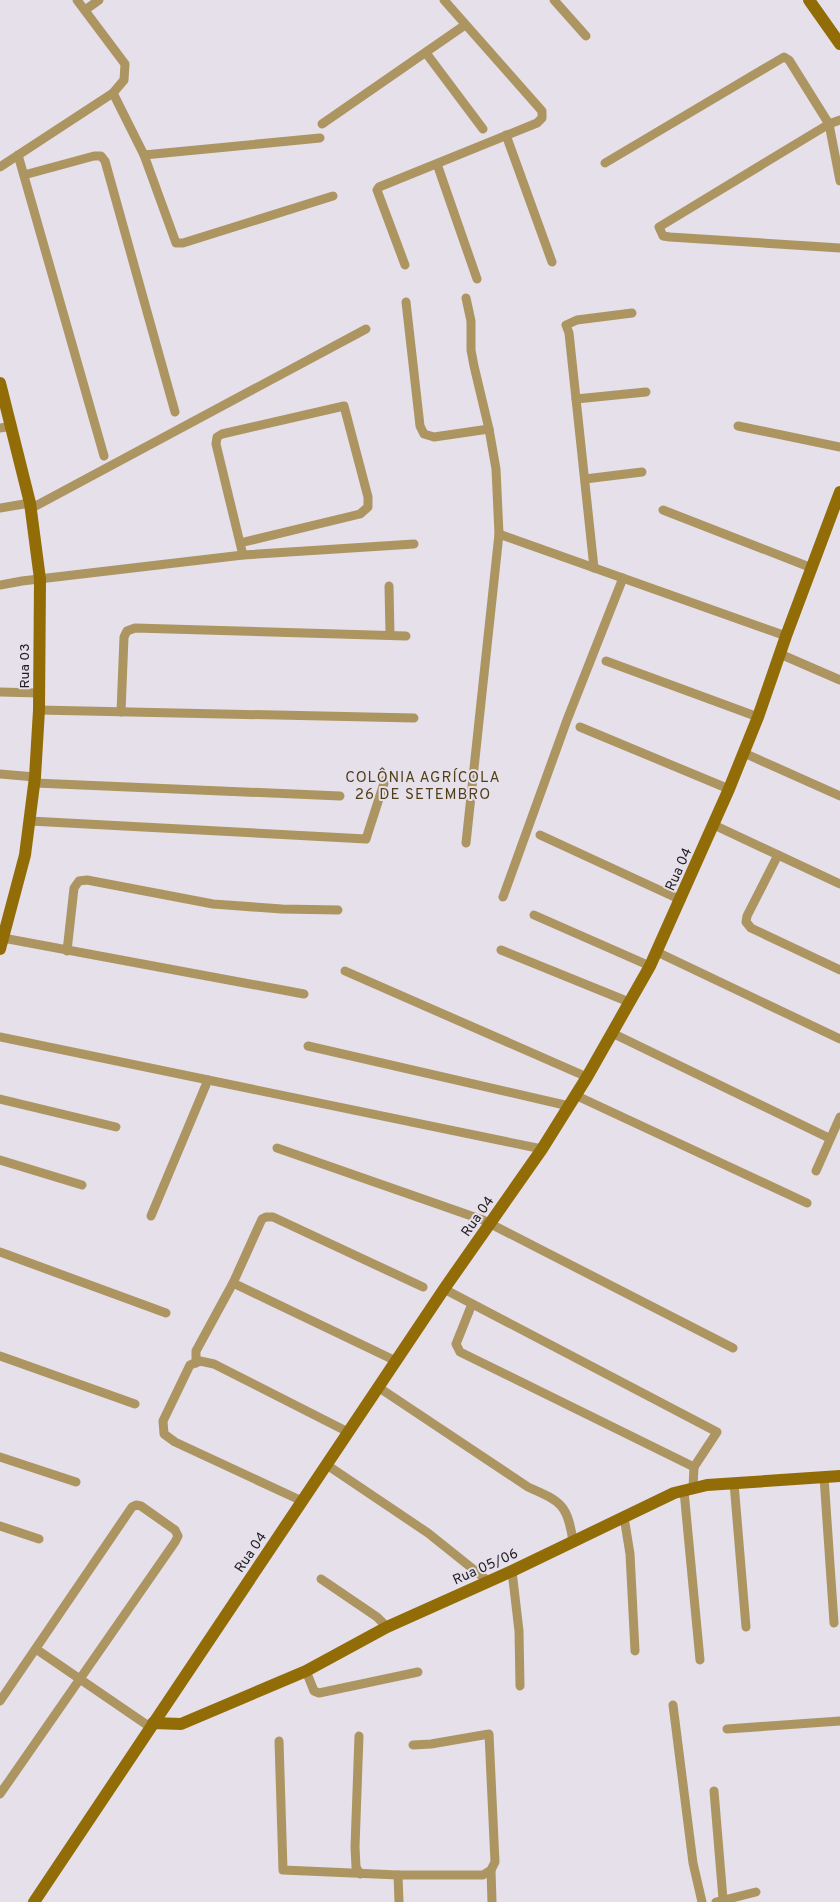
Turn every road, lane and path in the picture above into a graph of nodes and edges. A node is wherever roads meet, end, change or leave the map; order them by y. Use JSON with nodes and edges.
{"nodes":[{"id":1,"x":77,"y":0,"type":"edge"},
{"id":2,"x":98,"y":0,"type":"edge"},
{"id":3,"x":444,"y":0,"type":"edge"},
{"id":4,"x":554,"y":0,"type":"edge"},
{"id":5,"x":809,"y":0,"type":"edge"},
{"id":6,"x":85,"y":10,"type":"junction"},
{"id":7,"x":465,"y":25,"type":"junction"},
{"id":8,"x":586,"y":36,"type":"dead end"},
{"id":9,"x":840,"y":44,"type":"edge"},
{"id":10,"x":426,"y":53,"type":"junction"},
{"id":11,"x":113,"y":93,"type":"junction"},
{"id":12,"x":840,"y":120,"type":"edge"},
{"id":13,"x":322,"y":124,"type":"dead end"},
{"id":14,"x":828,"y":124,"type":"junction"},
{"id":15,"x":483,"y":129,"type":"dead end"},
{"id":16,"x":506,"y":135,"type":"junction"},
{"id":17,"x":320,"y":138,"type":"dead end"},
{"id":18,"x":18,"y":155,"type":"junction"},
{"id":19,"x":144,"y":155,"type":"junction"},
{"id":20,"x":605,"y":163,"type":"dead end"},
{"id":21,"x":437,"y":164,"type":"junction"},
{"id":22,"x":0,"y":167,"type":"edge"},
{"id":23,"x":24,"y":175,"type":"junction"},
{"id":24,"x":840,"y":181,"type":"edge"},
{"id":25,"x":333,"y":196,"type":"dead end"},
{"id":26,"x":840,"y":248,"type":"edge"},
{"id":27,"x":552,"y":262,"type":"dead end"},
{"id":28,"x":405,"y":266,"type":"dead end"},
{"id":29,"x":477,"y":279,"type":"dead end"},
{"id":30,"x":466,"y":298,"type":"dead end"},
{"id":31,"x":406,"y":302,"type":"dead end"},
{"id":32,"x":632,"y":313,"type":"dead end"},
{"id":33,"x":366,"y":329,"type":"dead end"},
{"id":34,"x":0,"y":383,"type":"edge"},
{"id":35,"x":646,"y":392,"type":"dead end"},
{"id":36,"x":576,"y":399,"type":"junction"},
{"id":37,"x":175,"y":412,"type":"dead end"},
{"id":38,"x":738,"y":426,"type":"dead end"},
{"id":39,"x":6,"y":427,"type":"edge"},
{"id":40,"x":489,"y":429,"type":"junction"},
{"id":41,"x":840,"y":447,"type":"edge"},
{"id":42,"x":104,"y":456,"type":"dead end"},
{"id":43,"x":642,"y":472,"type":"dead end"},
{"id":44,"x":585,"y":479,"type":"junction"},
{"id":45,"x":840,"y":492,"type":"edge"},
{"id":46,"x":30,"y":506,"type":"junction"},
{"id":47,"x":0,"y":508,"type":"edge"},
{"id":48,"x":662,"y":510,"type":"dead end"},
{"id":49,"x":499,"y":534,"type":"junction"},
{"id":50,"x":240,"y":543,"type":"junction"},
{"id":51,"x":414,"y":544,"type":"dead end"},
{"id":52,"x":243,"y":555,"type":"junction"},
{"id":53,"x":594,"y":568,"type":"junction"},
{"id":54,"x":812,"y":568,"type":"junction"},
{"id":55,"x":623,"y":578,"type":"junction"},
{"id":56,"x":40,"y":579,"type":"junction"},
{"id":57,"x":0,"y":585,"type":"edge"},
{"id":58,"x":389,"y":586,"type":"dead end"},
{"id":59,"x":390,"y":635,"type":"junction"},
{"id":60,"x":406,"y":636,"type":"dead end"},
{"id":61,"x":786,"y":636,"type":"junction"},
{"id":62,"x":780,"y":654,"type":"junction"},
{"id":63,"x":606,"y":661,"type":"dead end"},
{"id":64,"x":840,"y":680,"type":"edge"},
{"id":65,"x":0,"y":692,"type":"edge"},
{"id":66,"x":39,"y":693,"type":"junction"},
{"id":67,"x":39,"y":710,"type":"junction"},
{"id":68,"x":121,"y":712,"type":"junction"},
{"id":69,"x":758,"y":716,"type":"junction"},
{"id":70,"x":414,"y":718,"type":"dead end"},
{"id":71,"x":580,"y":727,"type":"dead end"},
{"id":72,"x":744,"y":753,"type":"junction"},
{"id":73,"x":0,"y":774,"type":"edge"},
{"id":74,"x":35,"y":780,"type":"junction"},
{"id":75,"x":385,"y":780,"type":"dead end"},
{"id":76,"x":729,"y":790,"type":"junction"},
{"id":77,"x":340,"y":796,"type":"dead end"},
{"id":78,"x":840,"y":796,"type":"edge"},
{"id":79,"x":30,"y":821,"type":"junction"},
{"id":80,"x":714,"y":825,"type":"junction"},
{"id":81,"x":540,"y":835,"type":"dead end"},
{"id":82,"x":466,"y":843,"type":"dead end"},
{"id":83,"x":778,"y":855,"type":"junction"},
{"id":84,"x":840,"y":884,"type":"edge"},
{"id":85,"x":503,"y":897,"type":"dead end"},
{"id":86,"x":681,"y":900,"type":"junction"},
{"id":87,"x":338,"y":910,"type":"dead end"},
{"id":88,"x":534,"y":915,"type":"dead end"},
{"id":89,"x":1,"y":944,"type":"edge"},
{"id":90,"x":501,"y":950,"type":"dead end"},
{"id":91,"x":67,"y":951,"type":"junction"},
{"id":92,"x":657,"y":952,"type":"junction"},
{"id":93,"x":650,"y":966,"type":"junction"},
{"id":94,"x":840,"y":970,"type":"edge"},
{"id":95,"x":345,"y":971,"type":"dead end"},
{"id":96,"x":304,"y":994,"type":"dead end"},
{"id":97,"x":629,"y":1002,"type":"junction"},
{"id":98,"x":612,"y":1032,"type":"junction"},
{"id":99,"x":0,"y":1037,"type":"edge"},
{"id":100,"x":840,"y":1039,"type":"edge"},
{"id":101,"x":308,"y":1046,"type":"dead end"},
{"id":102,"x":587,"y":1076,"type":"junction"},
{"id":103,"x":208,"y":1080,"type":"junction"},
{"id":104,"x":0,"y":1099,"type":"edge"},
{"id":105,"x":572,"y":1100,"type":"junction"},
{"id":106,"x":840,"y":1116,"type":"edge"},
{"id":107,"x":116,"y":1127,"type":"dead end"},
{"id":108,"x":830,"y":1138,"type":"junction"},
{"id":109,"x":277,"y":1148,"type":"dead end"},
{"id":110,"x":542,"y":1148,"type":"junction"},
{"id":111,"x":0,"y":1160,"type":"edge"},
{"id":112,"x":816,"y":1171,"type":"dead end"},
{"id":113,"x":82,"y":1185,"type":"dead end"},
{"id":114,"x":807,"y":1203,"type":"dead end"},
{"id":115,"x":151,"y":1216,"type":"dead end"},
{"id":116,"x":490,"y":1223,"type":"junction"},
{"id":117,"x":0,"y":1252,"type":"edge"},
{"id":118,"x":233,"y":1283,"type":"junction"},
{"id":119,"x":423,"y":1287,"type":"dead end"},
{"id":120,"x":444,"y":1289,"type":"junction"},
{"id":121,"x":472,"y":1304,"type":"junction"},
{"id":122,"x":166,"y":1313,"type":"dead end"},
{"id":123,"x":733,"y":1348,"type":"dead end"},
{"id":124,"x":0,"y":1356,"type":"edge"},
{"id":125,"x":396,"y":1360,"type":"junction"},
{"id":126,"x":196,"y":1363,"type":"junction"},
{"id":127,"x":378,"y":1387,"type":"junction"},
{"id":128,"x":135,"y":1404,"type":"dead end"},
{"id":129,"x":348,"y":1432,"type":"junction"},
{"id":130,"x":0,"y":1457,"type":"edge"},
{"id":131,"x":326,"y":1465,"type":"junction"},
{"id":132,"x":694,"y":1467,"type":"junction"},
{"id":133,"x":840,"y":1476,"type":"edge"},
{"id":134,"x":824,"y":1477,"type":"junction"},
{"id":135,"x":76,"y":1482,"type":"dead end"},
{"id":136,"x":734,"y":1483,"type":"junction"},
{"id":137,"x":688,"y":1490,"type":"junction"},
{"id":138,"x":302,"y":1501,"type":"junction"},
{"id":139,"x":624,"y":1518,"type":"junction"},
{"id":140,"x":0,"y":1526,"type":"edge"},
{"id":141,"x":39,"y":1539,"type":"dead end"},
{"id":142,"x":573,"y":1542,"type":"junction"},
{"id":143,"x":512,"y":1571,"type":"junction"},
{"id":144,"x":321,"y":1579,"type":"dead end"},
{"id":145,"x":488,"y":1581,"type":"junction"},
{"id":146,"x":834,"y":1623,"type":"dead end"},
{"id":147,"x":387,"y":1626,"type":"junction"},
{"id":148,"x":746,"y":1627,"type":"dead end"},
{"id":149,"x":36,"y":1649,"type":"junction"},
{"id":150,"x":635,"y":1651,"type":"dead end"},
{"id":151,"x":700,"y":1660,"type":"dead end"},
{"id":152,"x":306,"y":1671,"type":"junction"},
{"id":153,"x":418,"y":1672,"type":"dead end"},
{"id":154,"x":80,"y":1679,"type":"junction"},
{"id":155,"x":520,"y":1686,"type":"dead end"},
{"id":156,"x":0,"y":1701,"type":"edge"},
{"id":157,"x":673,"y":1705,"type":"dead end"},
{"id":158,"x":840,"y":1721,"type":"edge"},
{"id":159,"x":152,"y":1725,"type":"junction"},
{"id":160,"x":728,"y":1729,"type":"dead end"},
{"id":161,"x":359,"y":1736,"type":"dead end"},
{"id":162,"x":279,"y":1741,"type":"dead end"},
{"id":163,"x":413,"y":1745,"type":"dead end"},
{"id":164,"x":714,"y":1791,"type":"dead end"},
{"id":165,"x":0,"y":1794,"type":"edge"},
{"id":166,"x":490,"y":1870,"type":"junction"},
{"id":167,"x":360,"y":1874,"type":"junction"},
{"id":168,"x":398,"y":1875,"type":"junction"},
{"id":169,"x":756,"y":1892,"type":"dead end"},
{"id":170,"x":719,"y":1901,"type":"edge"},
{"id":171,"x":34,"y":1902,"type":"edge"},
{"id":172,"x":399,"y":1902,"type":"edge"},
{"id":173,"x":492,"y":1902,"type":"edge"},
{"id":174,"x":702,"y":1902,"type":"edge"}],
"edges":[{"from":1,"to":6,"type":"street"},
{"from":2,"to":6,"type":"street"},
{"from":3,"to":7,"type":"street"},
{"from":4,"to":8,"type":"street"},
{"from":5,"to":9,"type":"street"},
{"from":6,"to":11,"type":"street"},
{"from":7,"to":10,"type":"street"},
{"from":7,"to":16,"type":"street"},
{"from":10,"to":13,"type":"street"},
{"from":10,"to":15,"type":"street"},
{"from":11,"to":18,"type":"street"},
{"from":11,"to":19,"type":"street"},
{"from":12,"to":14,"type":"street"},
{"from":14,"to":20,"type":"street"},
{"from":14,"to":24,"type":"street"},
{"from":14,"to":26,"type":"street"},
{"from":16,"to":21,"type":"street"},
{"from":16,"to":27,"type":"street"},
{"from":17,"to":19,"type":"street"},
{"from":18,"to":22,"type":"street"},
{"from":18,"to":23,"type":"street"},
{"from":19,"to":25,"type":"street"},
{"from":21,"to":28,"type":"street"},
{"from":21,"to":29,"type":"street"},
{"from":23,"to":37,"type":"street"},
{"from":23,"to":42,"type":"street"},
{"from":30,"to":40,"type":"street"},
{"from":31,"to":40,"type":"street"},
{"from":32,"to":36,"type":"street"},
{"from":33,"to":46,"type":"street"},
{"from":34,"to":39,"type":"street","name":"Rua 03"},
{"from":35,"to":36,"type":"street"},
{"from":36,"to":44,"type":"street"},
{"from":38,"to":41,"type":"street"},
{"from":39,"to":46,"type":"street","name":"Rua 03"},
{"from":40,"to":49,"type":"street"},
{"from":43,"to":44,"type":"street"},
{"from":44,"to":53,"type":"street"},
{"from":45,"to":54,"type":"street","name":"Rua 04"},
{"from":46,"to":47,"type":"street"},
{"from":46,"to":56,"type":"street","name":"Rua 03"},
{"from":48,"to":54,"type":"street"},
{"from":49,"to":53,"type":"street"},
{"from":49,"to":82,"type":"street"},
{"from":50,"to":50,"type":"street"},
{"from":50,"to":52,"type":"street"},
{"from":51,"to":52,"type":"street"},
{"from":52,"to":56,"type":"street"},
{"from":53,"to":55,"type":"street"},
{"from":54,"to":61,"type":"street","name":"Rua 04"},
{"from":55,"to":61,"type":"street"},
{"from":55,"to":85,"type":"street"},
{"from":56,"to":57,"type":"street"},
{"from":56,"to":66,"type":"street","name":"Rua 03"},
{"from":58,"to":59,"type":"street"},
{"from":59,"to":60,"type":"street"},
{"from":59,"to":68,"type":"street"},
{"from":61,"to":62,"type":"street","name":"Rua 04"},
{"from":62,"to":64,"type":"street"},
{"from":62,"to":69,"type":"street","name":"Rua 04"},
{"from":63,"to":69,"type":"street"},
{"from":65,"to":66,"type":"street"},
{"from":66,"to":67,"type":"street","name":"Rua 03"},
{"from":67,"to":68,"type":"street"},
{"from":67,"to":74,"type":"street","name":"Rua 03"},
{"from":68,"to":70,"type":"street"},
{"from":69,"to":72,"type":"street","name":"Rua 04"},
{"from":71,"to":76,"type":"street"},
{"from":72,"to":76,"type":"street","name":"Rua 04"},
{"from":72,"to":78,"type":"street"},
{"from":73,"to":74,"type":"street"},
{"from":74,"to":77,"type":"street"},
{"from":74,"to":79,"type":"street","name":"Rua 03"},
{"from":75,"to":79,"type":"street"},
{"from":76,"to":80,"type":"street","name":"Rua 04"},
{"from":79,"to":89,"type":"street","name":"Rua 03"},
{"from":80,"to":83,"type":"street"},
{"from":80,"to":86,"type":"street","name":"Rua 04"},
{"from":81,"to":86,"type":"street"},
{"from":83,"to":84,"type":"street"},
{"from":83,"to":94,"type":"street"},
{"from":86,"to":92,"type":"street","name":"Rua 04"},
{"from":87,"to":91,"type":"street"},
{"from":88,"to":93,"type":"street"},
{"from":89,"to":91,"type":"street"},
{"from":90,"to":97,"type":"street"},
{"from":91,"to":96,"type":"street"},
{"from":92,"to":93,"type":"street","name":"Rua 04"},
{"from":92,"to":100,"type":"street"},
{"from":93,"to":97,"type":"street","name":"Rua 04"},
{"from":95,"to":102,"type":"street"},
{"from":97,"to":98,"type":"street","name":"Rua 04"},
{"from":98,"to":102,"type":"street","name":"Rua 04"},
{"from":98,"to":108,"type":"street"},
{"from":99,"to":103,"type":"street"},
{"from":101,"to":105,"type":"street"},
{"from":102,"to":105,"type":"street","name":"Rua 04"},
{"from":103,"to":110,"type":"street"},
{"from":103,"to":115,"type":"street"},
{"from":104,"to":107,"type":"street"},
{"from":105,"to":110,"type":"street","name":"Rua 04"},
{"from":105,"to":114,"type":"street"},
{"from":106,"to":108,"type":"street"},
{"from":108,"to":112,"type":"street"},
{"from":109,"to":116,"type":"street"},
{"from":110,"to":116,"type":"street","name":"Rua 04"},
{"from":111,"to":113,"type":"street"},
{"from":116,"to":120,"type":"street","name":"Rua 04"},
{"from":116,"to":123,"type":"street"},
{"from":117,"to":122,"type":"street"},
{"from":118,"to":119,"type":"street"},
{"from":118,"to":125,"type":"street"},
{"from":118,"to":126,"type":"street"},
{"from":120,"to":121,"type":"street"},
{"from":120,"to":125,"type":"street","name":"Rua 04"},
{"from":121,"to":132,"type":"street"},
{"from":121,"to":132,"type":"street"},
{"from":124,"to":128,"type":"street"},
{"from":125,"to":127,"type":"street","name":"Rua 04"},
{"from":126,"to":129,"type":"street"},
{"from":126,"to":138,"type":"street"},
{"from":127,"to":129,"type":"street","name":"Rua 04"},
{"from":127,"to":142,"type":"street"},
{"from":129,"to":131,"type":"street","name":"Rua 04"},
{"from":130,"to":135,"type":"street"},
{"from":131,"to":138,"type":"street","name":"Rua 04"},
{"from":131,"to":145,"type":"street"},
{"from":132,"to":137,"type":"street"},
{"from":133,"to":134,"type":"street","name":"Rua 05/06"},
{"from":134,"to":136,"type":"street","name":"Rua 05/06"},
{"from":134,"to":146,"type":"street"},
{"from":136,"to":137,"type":"street","name":"Rua 05/06"},
{"from":136,"to":148,"type":"street"},
{"from":137,"to":139,"type":"street","name":"Rua 05/06"},
{"from":137,"to":151,"type":"street"},
{"from":138,"to":159,"type":"street","name":"Rua 04"},
{"from":139,"to":142,"type":"street","name":"Rua 05/06"},
{"from":139,"to":150,"type":"street"},
{"from":140,"to":141,"type":"street"},
{"from":142,"to":143,"type":"street","name":"Rua 05/06"},
{"from":143,"to":145,"type":"street","name":"Rua 05/06"},
{"from":143,"to":155,"type":"street"},
{"from":144,"to":147,"type":"street"},
{"from":145,"to":147,"type":"street","name":"Rua 05/06"},
{"from":147,"to":152,"type":"street","name":"Rua 05/06"},
{"from":149,"to":154,"type":"street"},
{"from":149,"to":154,"type":"street"},
{"from":149,"to":156,"type":"street"},
{"from":152,"to":153,"type":"street"},
{"from":152,"to":159,"type":"street","name":"Rua 05/06"},
{"from":154,"to":159,"type":"street"},
{"from":154,"to":165,"type":"street"},
{"from":157,"to":174,"type":"street"},
{"from":158,"to":160,"type":"street"},
{"from":159,"to":171,"type":"street","name":"Rua 04"},
{"from":161,"to":167,"type":"street"},
{"from":162,"to":167,"type":"street"},
{"from":163,"to":166,"type":"street"},
{"from":164,"to":170,"type":"street"},
{"from":166,"to":168,"type":"street"},
{"from":166,"to":173,"type":"street"},
{"from":167,"to":168,"type":"street"},
{"from":168,"to":172,"type":"street"},
{"from":169,"to":170,"type":"street"}]}
